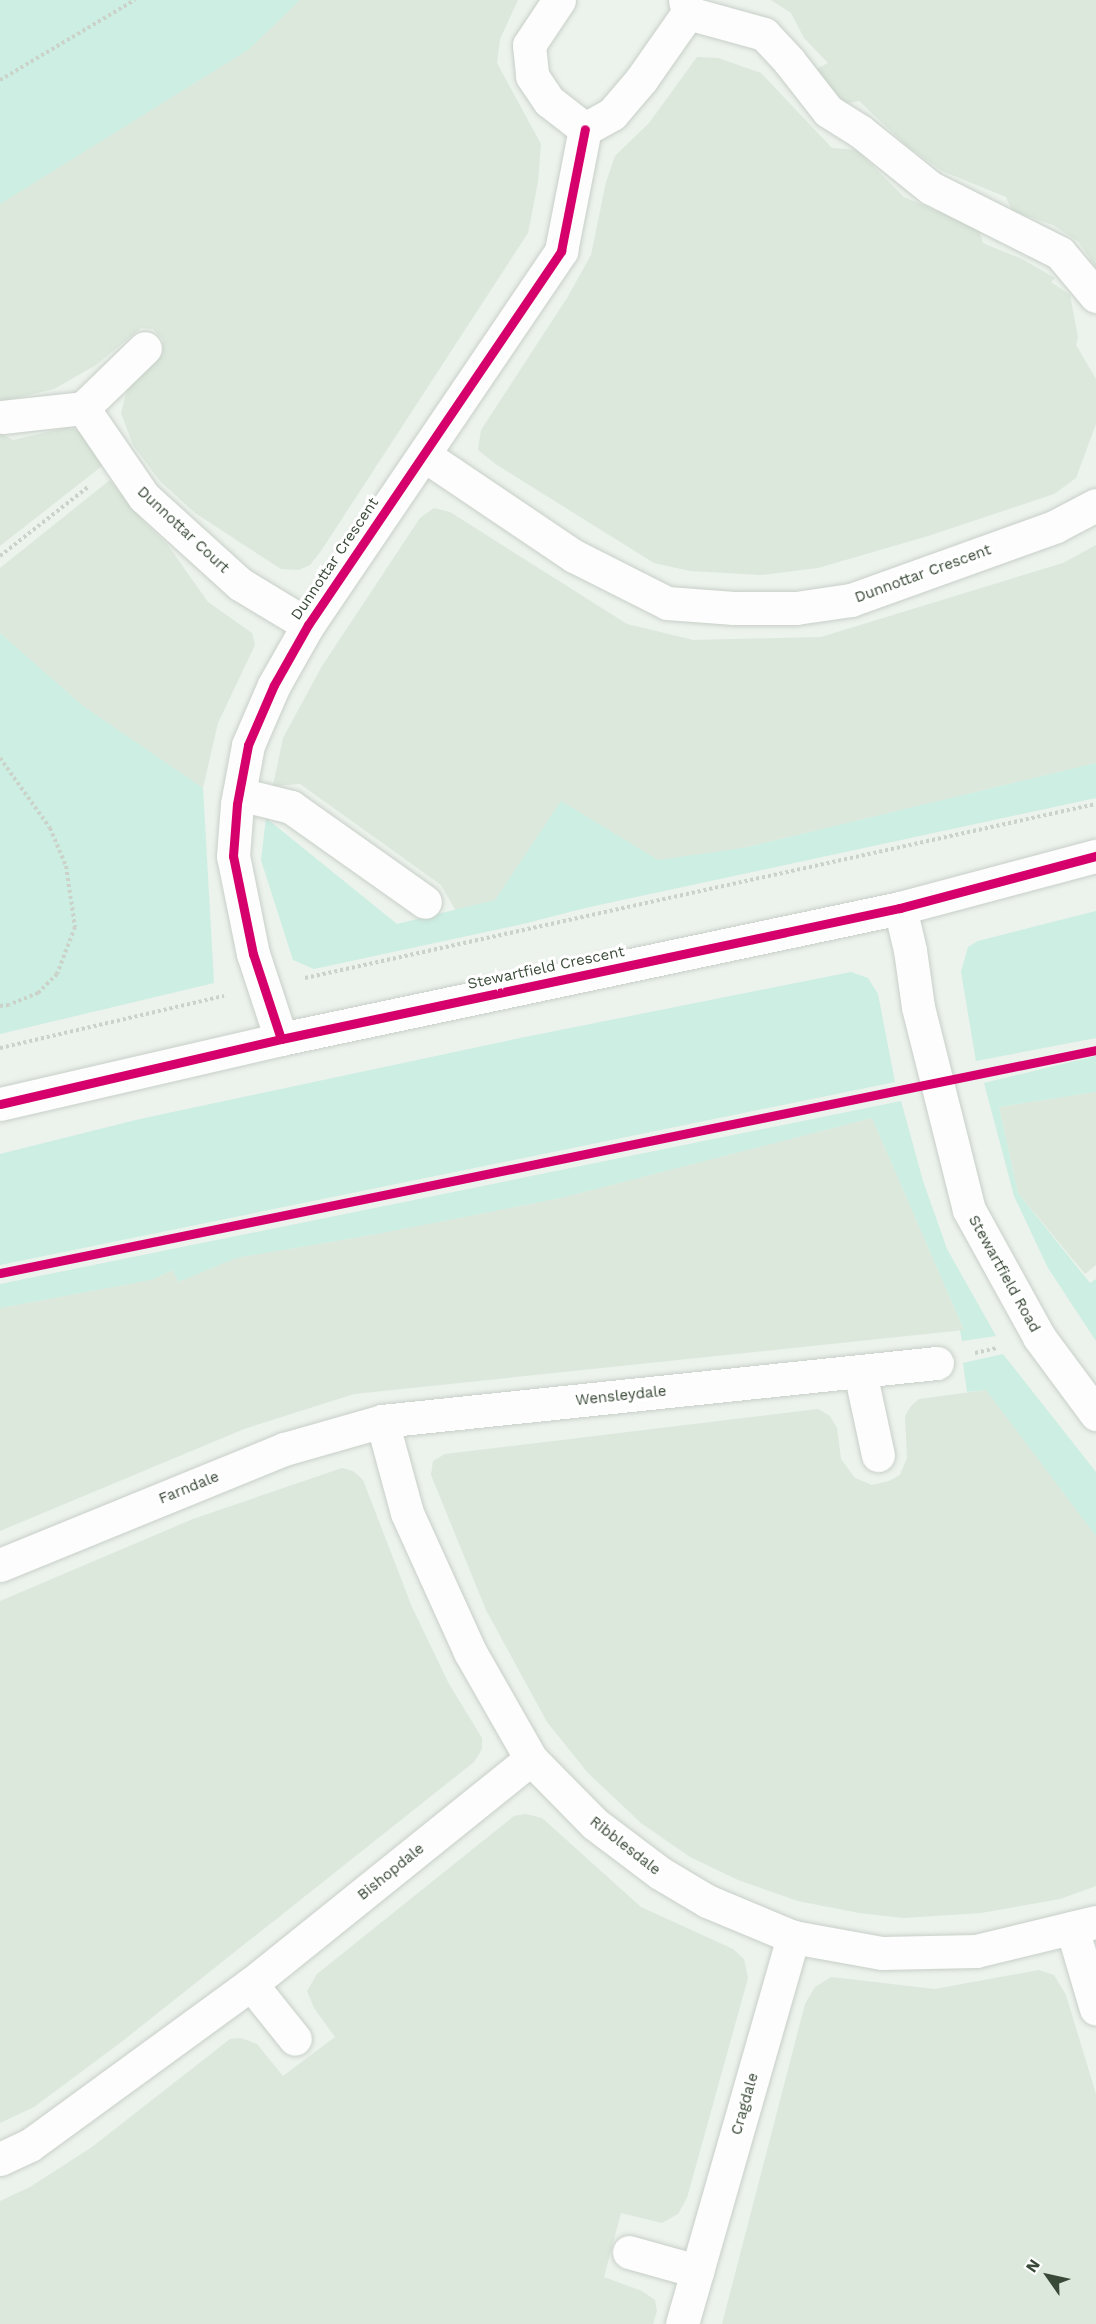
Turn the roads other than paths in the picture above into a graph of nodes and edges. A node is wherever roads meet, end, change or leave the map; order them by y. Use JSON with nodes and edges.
{"nodes":[{"id":1,"x":559,"y":0,"type":"edge"},
{"id":2,"x":686,"y":7,"type":"edge"},
{"id":3,"x":585,"y":129,"type":"junction"},
{"id":4,"x":1096,"y":296,"type":"edge"},
{"id":5,"x":145,"y":348,"type":"dead end"},
{"id":6,"x":83,"y":408,"type":"junction"},
{"id":7,"x":2,"y":417,"type":"dead end"},
{"id":8,"x":424,"y":455,"type":"junction"},
{"id":9,"x":1096,"y":505,"type":"edge"},
{"id":10,"x":308,"y":625,"type":"junction"},
{"id":11,"x":238,"y":794,"type":"junction"},
{"id":12,"x":1096,"y":856,"type":"edge"},
{"id":13,"x":425,"y":902,"type":"dead end"},
{"id":14,"x":900,"y":908,"type":"junction"},
{"id":15,"x":282,"y":1040,"type":"junction"},
{"id":16,"x":0,"y":1104,"type":"edge"},
{"id":17,"x":937,"y":1363,"type":"road end"},
{"id":18,"x":860,"y":1372,"type":"junction"},
{"id":19,"x":1096,"y":1414,"type":"edge"},
{"id":20,"x":382,"y":1421,"type":"junction"},
{"id":21,"x":878,"y":1455,"type":"dead end"},
{"id":22,"x":0,"y":1565,"type":"edge"},
{"id":23,"x":531,"y":1759,"type":"junction"},
{"id":24,"x":1084,"y":1925,"type":"edge"},
{"id":25,"x":793,"y":1937,"type":"junction"},
{"id":26,"x":251,"y":1984,"type":"junction"},
{"id":27,"x":1096,"y":2009,"type":"edge"},
{"id":28,"x":295,"y":2039,"type":"dead end"},
{"id":29,"x":0,"y":2159,"type":"edge"},
{"id":30,"x":629,"y":2252,"type":"dead end"},
{"id":31,"x":697,"y":2271,"type":"junction"},
{"id":32,"x":682,"y":2324,"type":"edge"}],
"edges":[{"from":1,"to":3,"type":"street"},
{"from":2,"to":3,"type":"street"},
{"from":2,"to":4,"type":"street"},
{"from":3,"to":8,"type":"street","name":"Dunnottar Crescent"},
{"from":5,"to":6,"type":"street"},
{"from":6,"to":7,"type":"street"},
{"from":6,"to":10,"type":"street","name":"Dunnottar Court"},
{"from":8,"to":9,"type":"street","name":"Dunnottar Crescent"},
{"from":8,"to":10,"type":"street","name":"Dunnottar Crescent"},
{"from":10,"to":11,"type":"street","name":"Dunnottar Crescent"},
{"from":11,"to":13,"type":"street"},
{"from":11,"to":15,"type":"street","name":"Dunnottar Crescent"},
{"from":12,"to":14,"type":"street","name":"Stewartfield Crescent"},
{"from":14,"to":15,"type":"street","name":"Stewartfield Crescent"},
{"from":14,"to":19,"type":"street","name":"Stewartfield Road"},
{"from":15,"to":16,"type":"street","name":"Stewartfield Crescent"},
{"from":17,"to":18,"type":"street","name":"Wensleydale"},
{"from":18,"to":20,"type":"street","name":"Wensleydale"},
{"from":18,"to":21,"type":"street"},
{"from":20,"to":22,"type":"street","name":"Farndale"},
{"from":20,"to":23,"type":"street","name":"Ribblesdale"},
{"from":23,"to":25,"type":"street","name":"Ribblesdale"},
{"from":23,"to":26,"type":"street","name":"Bishopdale"},
{"from":24,"to":25,"type":"street","name":"Ribblesdale"},
{"from":24,"to":27,"type":"street"},
{"from":25,"to":31,"type":"street","name":"Cragdale"},
{"from":26,"to":28,"type":"street"},
{"from":26,"to":29,"type":"street","name":"Bishopdale"},
{"from":30,"to":31,"type":"street"},
{"from":31,"to":32,"type":"street","name":"Cragdale"}]}
